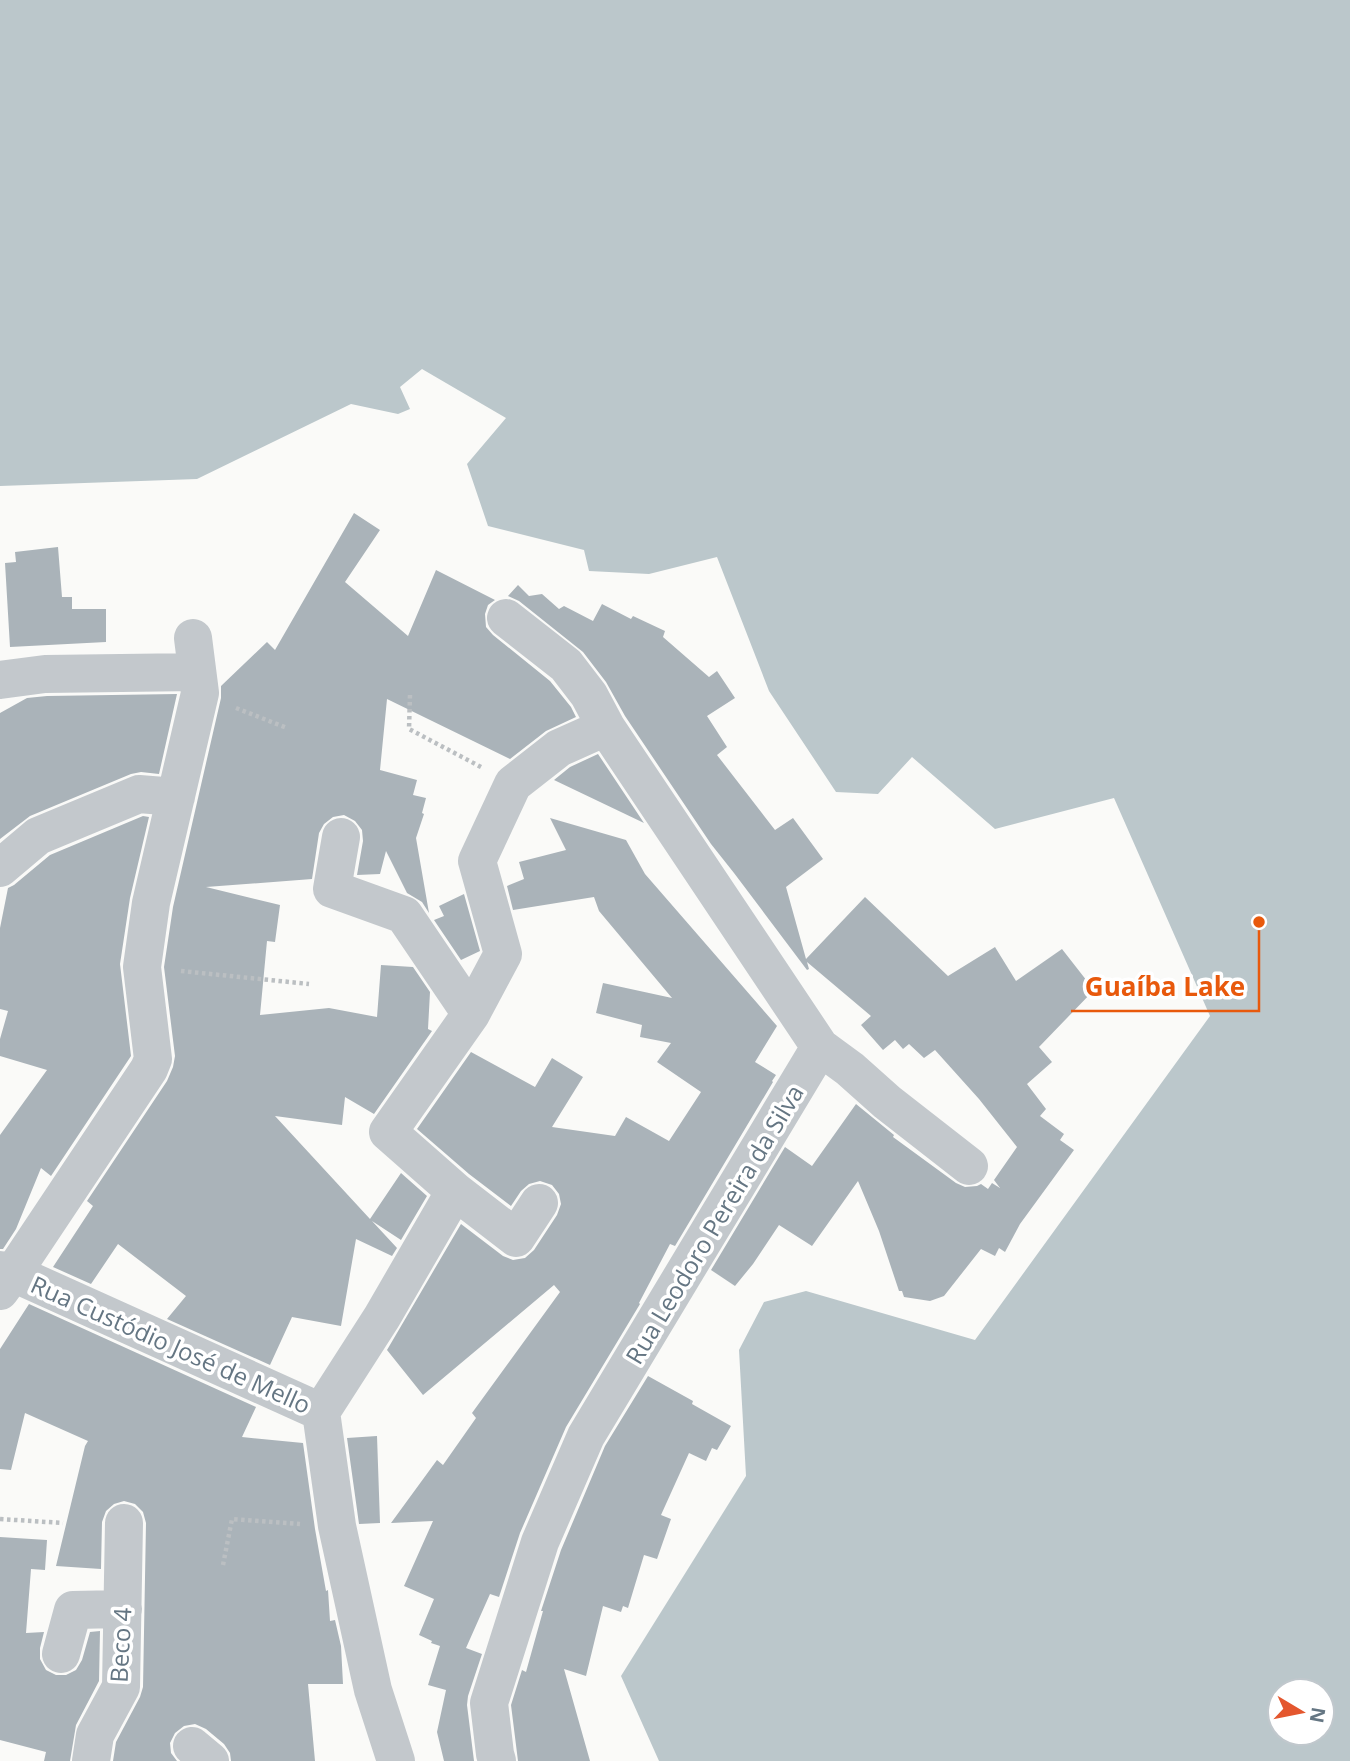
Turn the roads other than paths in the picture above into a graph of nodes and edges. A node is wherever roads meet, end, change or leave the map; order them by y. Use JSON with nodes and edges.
{"nodes":[{"id":1,"x":506,"y":618,"type":"dead end"},
{"id":2,"x":0,"y":680,"type":"edge"},
{"id":3,"x":606,"y":727,"type":"junction"},
{"id":4,"x":176,"y":797,"type":"junction"},
{"id":5,"x":341,"y":837,"type":"dead end"},
{"id":6,"x":0,"y":867,"type":"edge"},
{"id":7,"x":471,"y":1014,"type":"junction"},
{"id":8,"x":820,"y":1047,"type":"junction"},
{"id":9,"x":969,"y":1166,"type":"dead end"},
{"id":10,"x":455,"y":1192,"type":"junction"},
{"id":11,"x":539,"y":1203,"type":"dead end"},
{"id":12,"x":4,"y":1278,"type":"edge"},
{"id":13,"x":321,"y":1412,"type":"junction"},
{"id":14,"x":124,"y":1524,"type":"dead end"},
{"id":15,"x":122,"y":1609,"type":"junction"},
{"id":16,"x":61,"y":1654,"type":"dead end"},
{"id":17,"x":91,"y":1761,"type":"edge"},
{"id":18,"x":396,"y":1761,"type":"edge"},
{"id":19,"x":497,"y":1761,"type":"edge"}],
"edges":[{"from":1,"to":3,"type":"street"},
{"from":2,"to":4,"type":"street"},
{"from":3,"to":7,"type":"street"},
{"from":3,"to":8,"type":"street"},
{"from":4,"to":6,"type":"street"},
{"from":4,"to":12,"type":"street"},
{"from":5,"to":7,"type":"street"},
{"from":7,"to":10,"type":"street"},
{"from":8,"to":9,"type":"street"},
{"from":8,"to":19,"type":"street","name":"Rua Leodoro Pereira da Silva"},
{"from":10,"to":11,"type":"street"},
{"from":10,"to":13,"type":"street"},
{"from":12,"to":13,"type":"street","name":"Rua Custódio José de Mello"},
{"from":13,"to":18,"type":"street","name":"Rua Custódio José de Mello"},
{"from":14,"to":15,"type":"street","name":"Beco 4"},
{"from":15,"to":16,"type":"street"},
{"from":15,"to":17,"type":"street","name":"Beco 4"}]}
